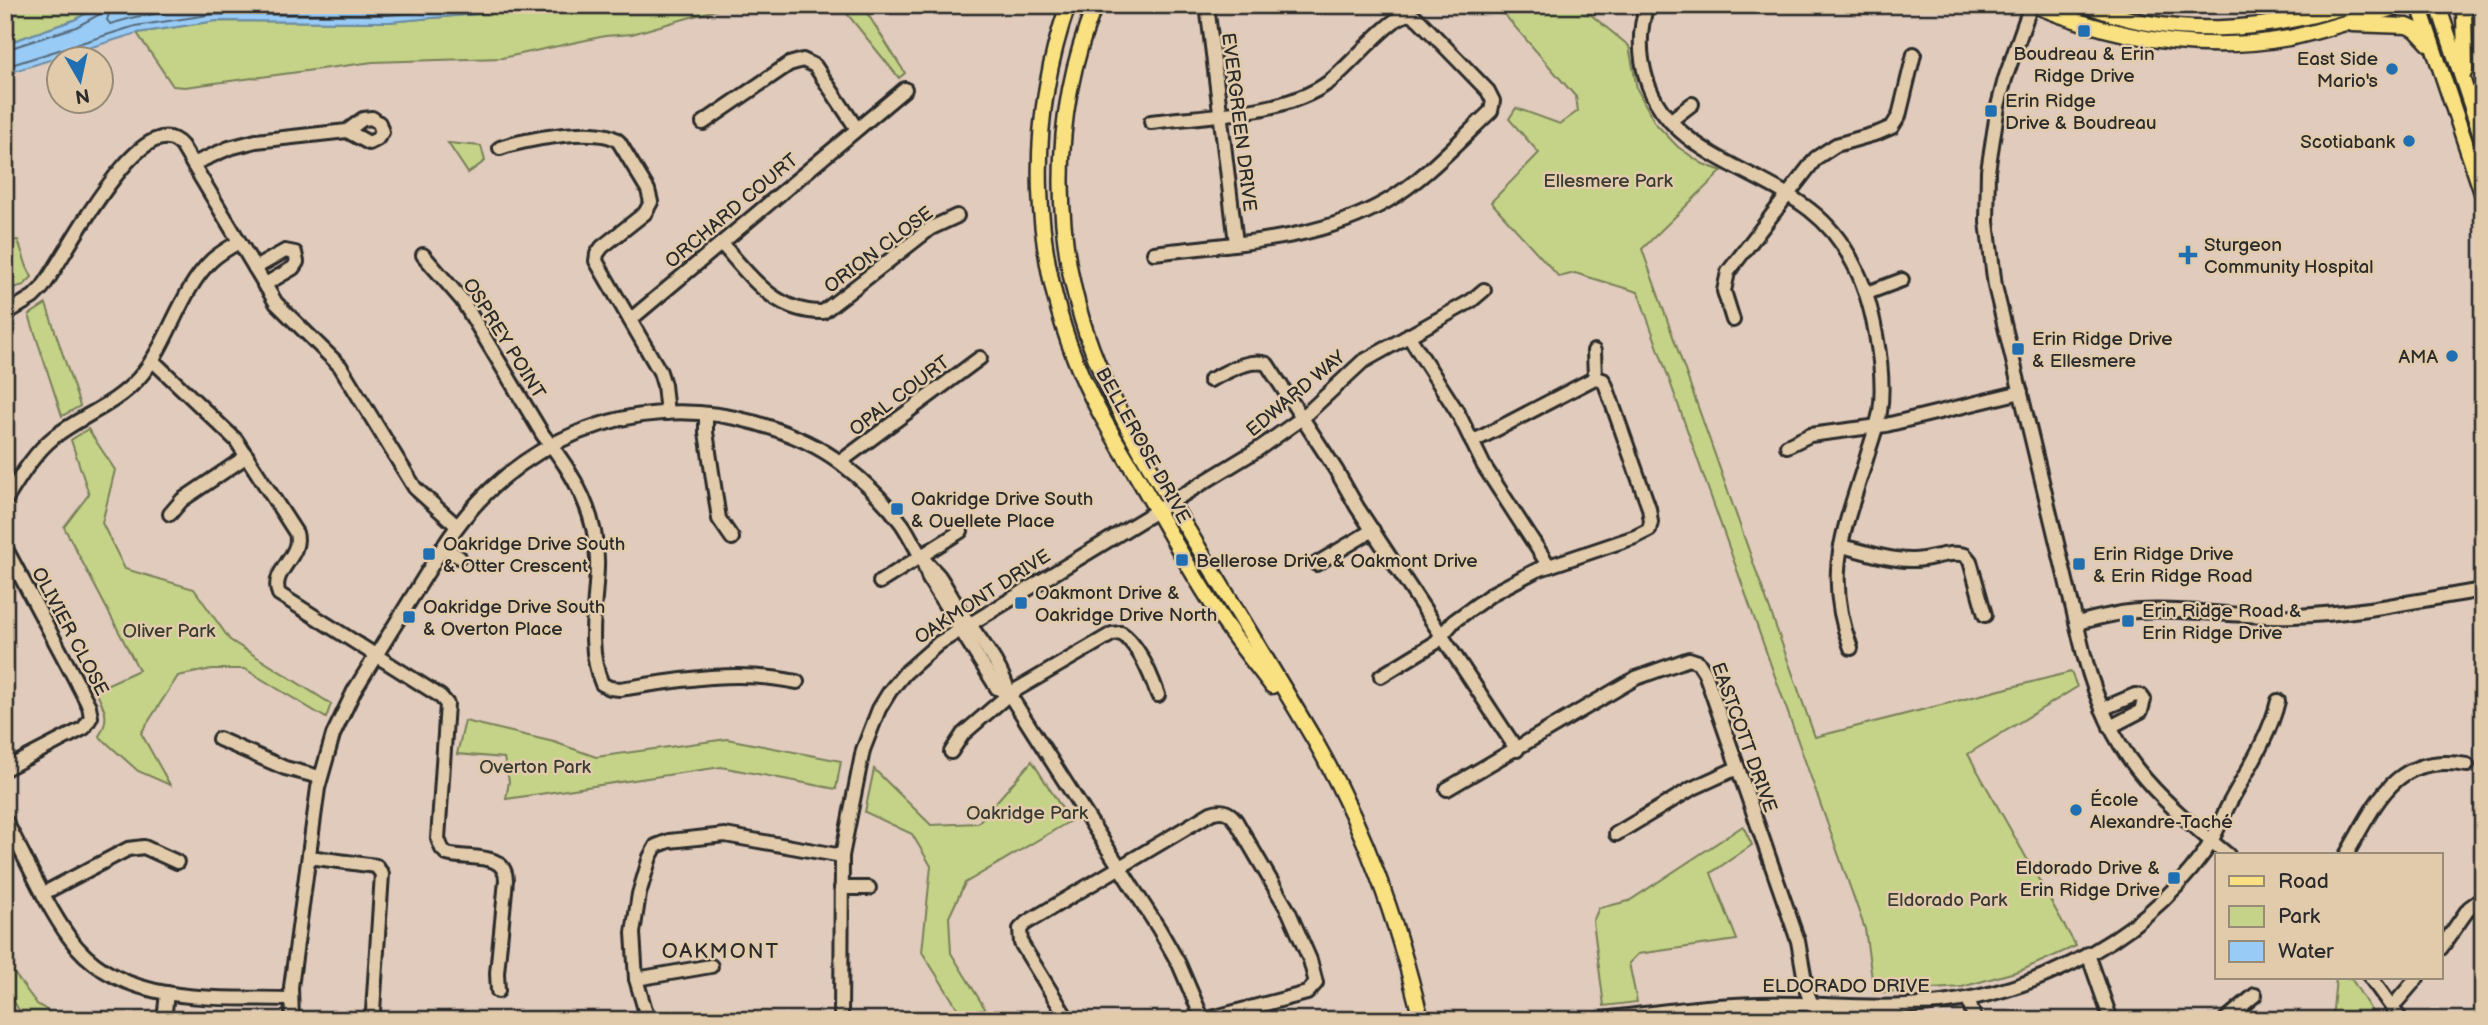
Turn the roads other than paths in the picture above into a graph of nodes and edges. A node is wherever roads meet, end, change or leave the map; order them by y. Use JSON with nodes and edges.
{"nodes":[{"id":1,"x":1068,"y":5,"type":"edge"},
{"id":2,"x":1095,"y":5,"type":"edge"},
{"id":3,"x":1207,"y":5,"type":"edge"},
{"id":4,"x":1647,"y":5,"type":"edge"},
{"id":5,"x":2032,"y":5,"type":"edge"},
{"id":6,"x":2087,"y":5,"type":"edge"},
{"id":7,"x":2349,"y":5,"type":"edge"},
{"id":8,"x":2402,"y":5,"type":"edge"},
{"id":9,"x":2419,"y":5,"type":"edge"},
{"id":10,"x":2438,"y":5,"type":"edge"},
{"id":11,"x":2463,"y":5,"type":"edge"},
{"id":12,"x":2347,"y":23,"type":"junction"},
{"id":13,"x":2434,"y":49,"type":"junction"},
{"id":14,"x":1914,"y":54,"type":"dead end"},
{"id":15,"x":2466,"y":86,"type":"junction"},
{"id":16,"x":905,"y":89,"type":"dead end"},
{"id":17,"x":1692,"y":104,"type":"dead end"},
{"id":18,"x":1220,"y":113,"type":"junction"},
{"id":19,"x":1670,"y":121,"type":"junction"},
{"id":20,"x":1151,"y":122,"type":"dead end"},
{"id":21,"x":703,"y":124,"type":"dead end"},
{"id":22,"x":857,"y":130,"type":"junction"},
{"id":23,"x":347,"y":131,"type":"dead end"},
{"id":24,"x":2483,"y":141,"type":"edge"},
{"id":25,"x":500,"y":148,"type":"dead end"},
{"id":26,"x":193,"y":164,"type":"junction"},
{"id":27,"x":1787,"y":194,"type":"junction"},
{"id":28,"x":2483,"y":196,"type":"edge"},
{"id":29,"x":957,"y":216,"type":"dead end"},
{"id":30,"x":239,"y":242,"type":"junction"},
{"id":31,"x":1236,"y":243,"type":"junction"},
{"id":32,"x":722,"y":244,"type":"junction"},
{"id":33,"x":1154,"y":253,"type":"dead end"},
{"id":34,"x":423,"y":255,"type":"dead end"},
{"id":35,"x":255,"y":268,"type":"junction"},
{"id":36,"x":1902,"y":280,"type":"dead end"},
{"id":37,"x":264,"y":285,"type":"junction"},
{"id":38,"x":1484,"y":290,"type":"dead end"},
{"id":39,"x":1867,"y":293,"type":"junction"},
{"id":40,"x":5,"y":314,"type":"edge"},
{"id":41,"x":630,"y":320,"type":"junction"},
{"id":42,"x":1733,"y":320,"type":"dead end"},
{"id":43,"x":1408,"y":335,"type":"junction"},
{"id":44,"x":1594,"y":351,"type":"dead end"},
{"id":45,"x":980,"y":358,"type":"dead end"},
{"id":46,"x":152,"y":360,"type":"junction"},
{"id":47,"x":1595,"y":378,"type":"junction"},
{"id":48,"x":1210,"y":380,"type":"dead end"},
{"id":49,"x":2021,"y":393,"type":"junction"},
{"id":50,"x":667,"y":413,"type":"junction"},
{"id":51,"x":706,"y":414,"type":"junction"},
{"id":52,"x":1302,"y":418,"type":"junction"},
{"id":53,"x":1876,"y":426,"type":"junction"},
{"id":54,"x":1472,"y":442,"type":"junction"},
{"id":55,"x":551,"y":445,"type":"junction"},
{"id":56,"x":1787,"y":446,"type":"dead end"},
{"id":57,"x":247,"y":456,"type":"junction"},
{"id":58,"x":840,"y":462,"type":"junction"},
{"id":59,"x":5,"y":501,"type":"edge"},
{"id":60,"x":1171,"y":503,"type":"junction"},
{"id":61,"x":1157,"y":511,"type":"junction"},
{"id":62,"x":170,"y":514,"type":"dead end"},
{"id":63,"x":457,"y":526,"type":"junction"},
{"id":64,"x":1373,"y":530,"type":"junction"},
{"id":65,"x":961,"y":531,"type":"dead end"},
{"id":66,"x":732,"y":538,"type":"dead end"},
{"id":67,"x":1841,"y":546,"type":"junction"},
{"id":68,"x":5,"y":547,"type":"edge"},
{"id":69,"x":443,"y":547,"type":"junction"},
{"id":70,"x":922,"y":556,"type":"junction"},
{"id":71,"x":459,"y":557,"type":"dead end"},
{"id":72,"x":1316,"y":565,"type":"dead end"},
{"id":73,"x":1549,"y":566,"type":"junction"},
{"id":74,"x":880,"y":582,"type":"dead end"},
{"id":75,"x":2483,"y":590,"type":"edge"},
{"id":76,"x":1985,"y":615,"type":"dead end"},
{"id":77,"x":2077,"y":623,"type":"junction"},
{"id":78,"x":965,"y":627,"type":"junction"},
{"id":79,"x":1441,"y":635,"type":"junction"},
{"id":80,"x":1851,"y":648,"type":"dead end"},
{"id":81,"x":376,"y":656,"type":"junction"},
{"id":82,"x":1381,"y":676,"type":"dead end"},
{"id":83,"x":797,"y":682,"type":"dead end"},
{"id":84,"x":1009,"y":694,"type":"junction"},
{"id":85,"x":1158,"y":695,"type":"dead end"},
{"id":86,"x":2278,"y":701,"type":"dead end"},
{"id":87,"x":2102,"y":709,"type":"junction"},
{"id":88,"x":2109,"y":727,"type":"junction"},
{"id":89,"x":219,"y":738,"type":"dead end"},
{"id":90,"x":1315,"y":742,"type":"junction"},
{"id":91,"x":1517,"y":750,"type":"junction"},
{"id":92,"x":951,"y":752,"type":"dead end"},
{"id":93,"x":2467,"y":765,"type":"dead end"},
{"id":94,"x":1737,"y":768,"type":"junction"},
{"id":95,"x":5,"y":769,"type":"edge"},
{"id":96,"x":320,"y":777,"type":"junction"},
{"id":97,"x":1447,"y":789,"type":"dead end"},
{"id":98,"x":5,"y":820,"type":"edge"},
{"id":99,"x":1616,"y":834,"type":"dead end"},
{"id":100,"x":2211,"y":841,"type":"junction"},
{"id":101,"x":2226,"y":853,"type":"edge"},
{"id":102,"x":2347,"y":853,"type":"edge"},
{"id":103,"x":842,"y":856,"type":"junction"},
{"id":104,"x":309,"y":857,"type":"junction"},
{"id":105,"x":177,"y":862,"type":"dead end"},
{"id":106,"x":1120,"y":867,"type":"junction"},
{"id":107,"x":841,"y":888,"type":"junction"},
{"id":108,"x":869,"y":888,"type":"dead end"},
{"id":109,"x":44,"y":893,"type":"junction"},
{"id":110,"x":2482,"y":899,"type":"edge"},
{"id":111,"x":2442,"y":947,"type":"edge"},
{"id":112,"x":2088,"y":954,"type":"junction"},
{"id":113,"x":711,"y":966,"type":"dead end"},
{"id":114,"x":636,"y":979,"type":"junction"},
{"id":115,"x":2372,"y":979,"type":"edge"},
{"id":116,"x":2416,"y":979,"type":"edge"},
{"id":117,"x":498,"y":991,"type":"dead end"},
{"id":118,"x":167,"y":993,"type":"junction"},
{"id":119,"x":2255,"y":995,"type":"dead end"},
{"id":120,"x":290,"y":999,"type":"junction"},
{"id":121,"x":1968,"y":999,"type":"junction"},
{"id":122,"x":1811,"y":1003,"type":"junction"},
{"id":123,"x":2393,"y":1006,"type":"junction"},
{"id":124,"x":374,"y":1017,"type":"edge"},
{"id":125,"x":164,"y":1020,"type":"edge"},
{"id":126,"x":292,"y":1020,"type":"edge"},
{"id":127,"x":648,"y":1020,"type":"edge"},
{"id":128,"x":841,"y":1020,"type":"edge"},
{"id":129,"x":1068,"y":1020,"type":"edge"},
{"id":130,"x":1203,"y":1020,"type":"edge"},
{"id":131,"x":1421,"y":1020,"type":"edge"},
{"id":132,"x":1594,"y":1020,"type":"edge"},
{"id":133,"x":1818,"y":1020,"type":"edge"},
{"id":134,"x":1975,"y":1020,"type":"edge"},
{"id":135,"x":2111,"y":1020,"type":"edge"},
{"id":136,"x":2225,"y":1020,"type":"edge"},
{"id":137,"x":2401,"y":1020,"type":"edge"}],
"edges":[{"from":1,"to":61,"type":"main road","name":"BELLEROSE DRIVE"},
{"from":2,"to":60,"type":"main road","name":"BELLEROSE DRIVE"},
{"from":3,"to":18,"type":"street","name":"EVERGREEN DRIVE"},
{"from":4,"to":19,"type":"street"},
{"from":5,"to":12,"type":"main road"},
{"from":5,"to":49,"type":"street"},
{"from":6,"to":7,"type":"main road"},
{"from":8,"to":12,"type":"main road"},
{"from":9,"to":13,"type":"main road"},
{"from":10,"to":15,"type":"main road"},
{"from":11,"to":15,"type":"main road"},
{"from":12,"to":13,"type":"main road"},
{"from":13,"to":28,"type":"main road"},
{"from":14,"to":27,"type":"street"},
{"from":15,"to":24,"type":"main road"},
{"from":16,"to":22,"type":"street","name":"ORCHARD COURT"},
{"from":17,"to":19,"type":"street"},
{"from":18,"to":20,"type":"street"},
{"from":18,"to":31,"type":"street","name":"EVERGREEN DRIVE"},
{"from":18,"to":31,"type":"street"},
{"from":19,"to":27,"type":"street"},
{"from":21,"to":22,"type":"street"},
{"from":22,"to":32,"type":"street","name":"ORCHARD COURT"},
{"from":23,"to":26,"type":"street"},
{"from":25,"to":41,"type":"street"},
{"from":26,"to":30,"type":"street"},
{"from":26,"to":40,"type":"street"},
{"from":27,"to":39,"type":"street"},
{"from":27,"to":42,"type":"street"},
{"from":29,"to":32,"type":"street","name":"ORION CLOSE"},
{"from":30,"to":35,"type":"street"},
{"from":30,"to":46,"type":"street"},
{"from":31,"to":33,"type":"street"},
{"from":32,"to":41,"type":"street","name":"ORCHARD COURT"},
{"from":34,"to":55,"type":"street","name":"OSPREY POINT"},
{"from":35,"to":37,"type":"street"},
{"from":35,"to":37,"type":"street"},
{"from":36,"to":39,"type":"street"},
{"from":37,"to":63,"type":"street"},
{"from":38,"to":43,"type":"street","name":"EDWARD WAY"},
{"from":39,"to":53,"type":"street"},
{"from":41,"to":50,"type":"street"},
{"from":43,"to":52,"type":"street","name":"EDWARD WAY"},
{"from":43,"to":54,"type":"street"},
{"from":44,"to":47,"type":"street"},
{"from":45,"to":58,"type":"street","name":"OPAL COURT"},
{"from":46,"to":57,"type":"street"},
{"from":46,"to":59,"type":"street"},
{"from":47,"to":54,"type":"street"},
{"from":47,"to":73,"type":"street"},
{"from":48,"to":52,"type":"street"},
{"from":49,"to":53,"type":"street"},
{"from":49,"to":77,"type":"street"},
{"from":50,"to":51,"type":"street"},
{"from":50,"to":55,"type":"street"},
{"from":51,"to":58,"type":"street"},
{"from":51,"to":66,"type":"street"},
{"from":52,"to":60,"type":"street","name":"EDWARD WAY"},
{"from":52,"to":64,"type":"street"},
{"from":53,"to":56,"type":"street"},
{"from":53,"to":67,"type":"street"},
{"from":54,"to":73,"type":"street"},
{"from":55,"to":63,"type":"street"},
{"from":55,"to":83,"type":"street","name":"OSPREY POINT"},
{"from":57,"to":62,"type":"street"},
{"from":57,"to":81,"type":"street"},
{"from":58,"to":70,"type":"street"},
{"from":60,"to":61,"type":"street","name":"OAKMONT DRIVE"},
{"from":60,"to":90,"type":"main road","name":"BELLEROSE DRIVE"},
{"from":61,"to":78,"type":"street","name":"OAKMONT DRIVE"},
{"from":61,"to":90,"type":"main road","name":"BELLEROSE DRIVE"},
{"from":63,"to":69,"type":"street"},
{"from":64,"to":72,"type":"street"},
{"from":64,"to":79,"type":"street"},
{"from":65,"to":70,"type":"street"},
{"from":67,"to":76,"type":"street"},
{"from":67,"to":80,"type":"street"},
{"from":68,"to":95,"type":"street","name":"OLIVIER CLOSE"},
{"from":69,"to":71,"type":"street"},
{"from":69,"to":81,"type":"street"},
{"from":70,"to":74,"type":"street"},
{"from":70,"to":78,"type":"street"},
{"from":73,"to":79,"type":"street"},
{"from":75,"to":77,"type":"street"},
{"from":77,"to":87,"type":"street"},
{"from":78,"to":84,"type":"street"},
{"from":78,"to":103,"type":"street","name":"OAKMONT DRIVE"},
{"from":79,"to":82,"type":"street"},
{"from":79,"to":91,"type":"street"},
{"from":81,"to":96,"type":"street"},
{"from":81,"to":117,"type":"street"},
{"from":84,"to":85,"type":"street"},
{"from":84,"to":92,"type":"street"},
{"from":84,"to":106,"type":"street"},
{"from":86,"to":100,"type":"street","name":"ELDORADO DRIVE"},
{"from":87,"to":88,"type":"street"},
{"from":87,"to":88,"type":"street"},
{"from":88,"to":100,"type":"street"},
{"from":89,"to":96,"type":"street"},
{"from":90,"to":131,"type":"main road","name":"BELLEROSE DRIVE"},
{"from":91,"to":94,"type":"street","name":"EASTCOTT DRIVE"},
{"from":91,"to":97,"type":"street","name":"EASTCOTT DRIVE"},
{"from":93,"to":102,"type":"street"},
{"from":94,"to":99,"type":"street"},
{"from":94,"to":122,"type":"street","name":"EASTCOTT DRIVE"},
{"from":96,"to":104,"type":"street"},
{"from":98,"to":109,"type":"street"},
{"from":100,"to":101,"type":"street"},
{"from":100,"to":112,"type":"street","name":"ELDORADO DRIVE"},
{"from":103,"to":107,"type":"street","name":"OAKMONT DRIVE"},
{"from":103,"to":114,"type":"street"},
{"from":104,"to":120,"type":"street"},
{"from":104,"to":124,"type":"street"},
{"from":105,"to":109,"type":"street"},
{"from":106,"to":129,"type":"street"},
{"from":106,"to":130,"type":"street"},
{"from":106,"to":130,"type":"street"},
{"from":107,"to":108,"type":"street"},
{"from":107,"to":128,"type":"street","name":"OAKMONT DRIVE"},
{"from":109,"to":118,"type":"street"},
{"from":110,"to":111,"type":"street"},
{"from":112,"to":121,"type":"street","name":"ELDORADO DRIVE"},
{"from":112,"to":135,"type":"street"},
{"from":113,"to":114,"type":"street"},
{"from":114,"to":127,"type":"street"},
{"from":115,"to":123,"type":"street"},
{"from":116,"to":123,"type":"street"},
{"from":118,"to":120,"type":"street"},
{"from":118,"to":125,"type":"street"},
{"from":119,"to":136,"type":"street"},
{"from":120,"to":126,"type":"street"},
{"from":121,"to":122,"type":"street","name":"ELDORADO DRIVE"},
{"from":121,"to":134,"type":"street"},
{"from":122,"to":132,"type":"street","name":"ELDORADO DRIVE"},
{"from":122,"to":133,"type":"street","name":"EASTCOTT DRIVE"},
{"from":123,"to":137,"type":"street"}]}
